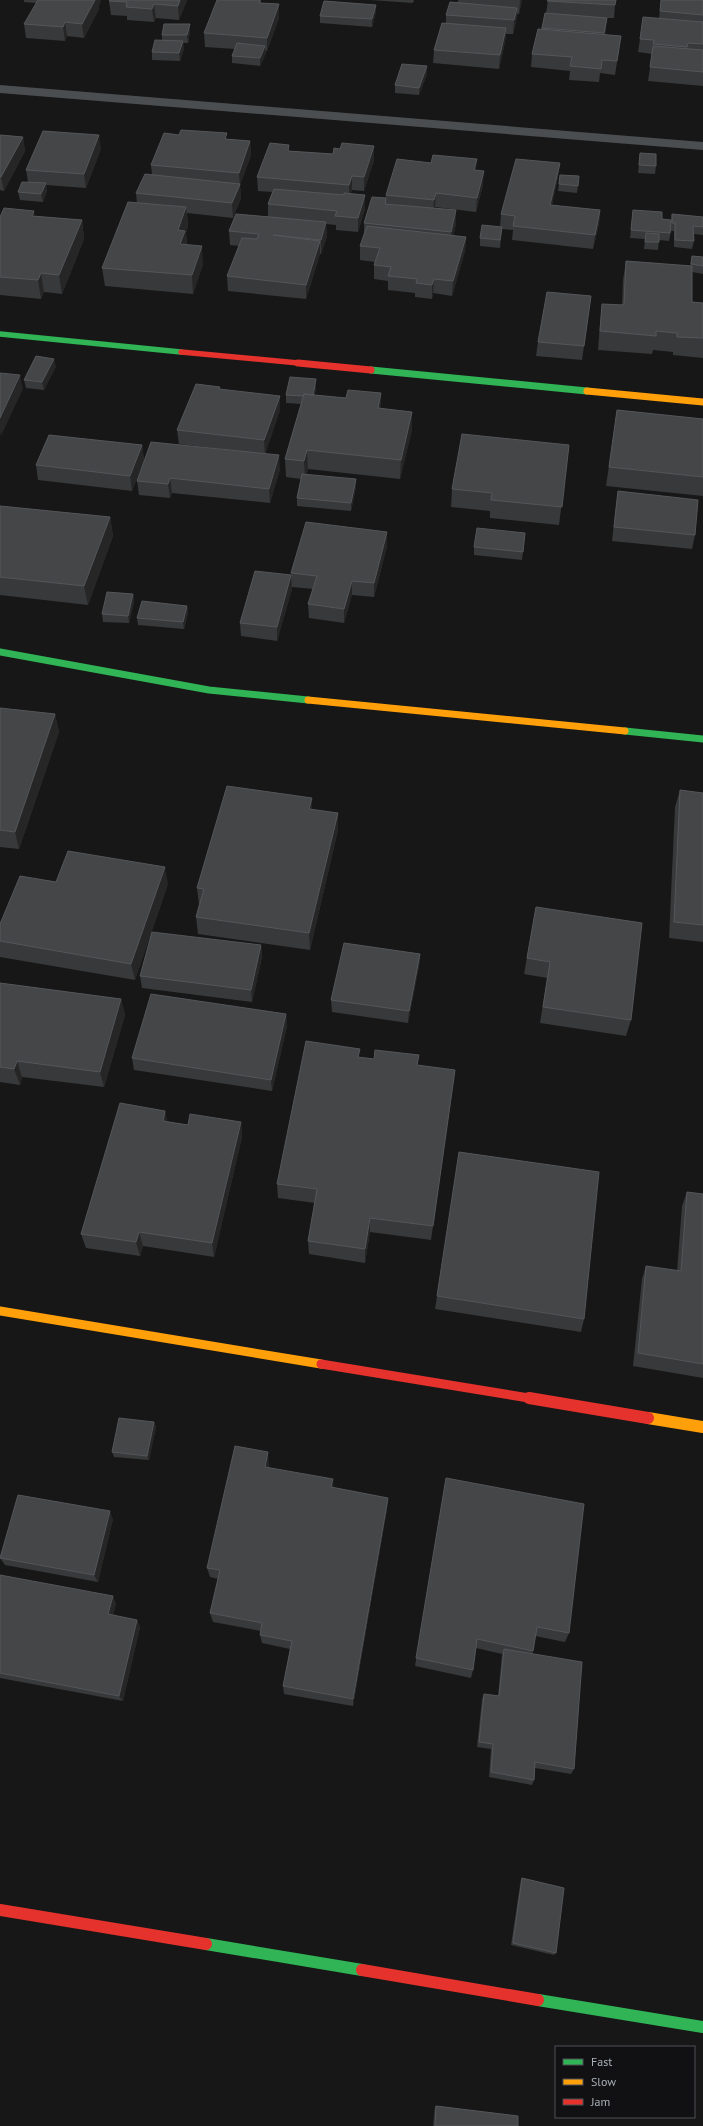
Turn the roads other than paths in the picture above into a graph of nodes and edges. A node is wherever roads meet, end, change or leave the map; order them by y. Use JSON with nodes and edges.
{"nodes":[{"id":1,"x":0,"y":89,"type":"edge"},
{"id":2,"x":703,"y":146,"type":"edge"},
{"id":3,"x":0,"y":334,"type":"edge"},
{"id":4,"x":703,"y":402,"type":"edge"},
{"id":5,"x":0,"y":652,"type":"edge"},
{"id":6,"x":703,"y":739,"type":"edge"},
{"id":7,"x":0,"y":1312,"type":"edge"},
{"id":8,"x":703,"y":1427,"type":"edge"},
{"id":9,"x":0,"y":1910,"type":"edge"},
{"id":10,"x":703,"y":2027,"type":"edge"}],
"edges":[{"from":1,"to":2,"type":"street"},
{"from":3,"to":4,"type":"street"},
{"from":5,"to":6,"type":"street"},
{"from":7,"to":8,"type":"street"},
{"from":9,"to":10,"type":"street"}]}
